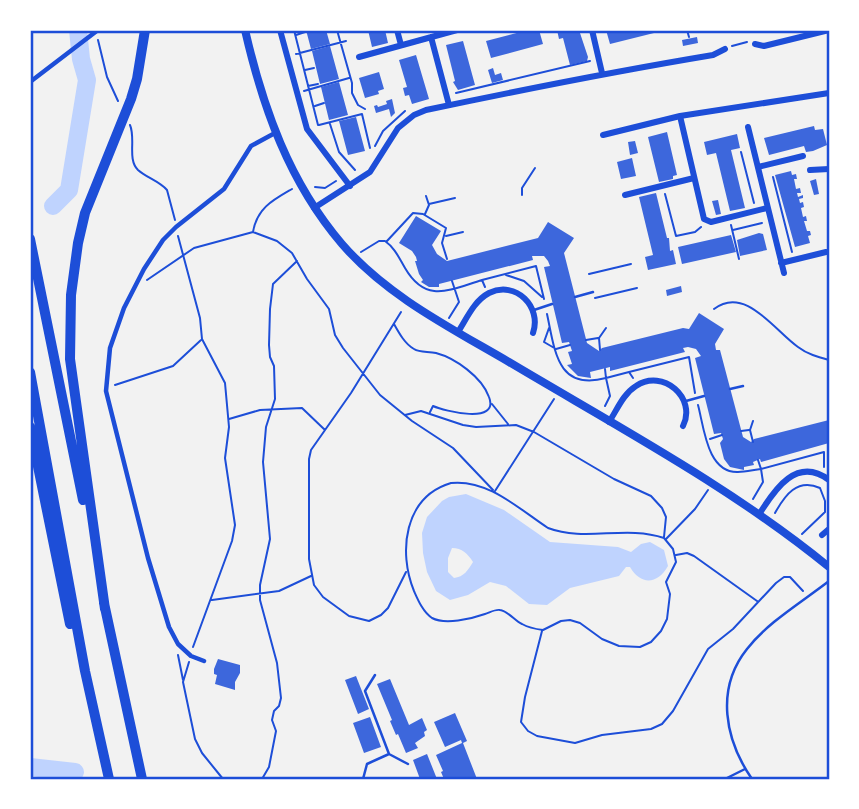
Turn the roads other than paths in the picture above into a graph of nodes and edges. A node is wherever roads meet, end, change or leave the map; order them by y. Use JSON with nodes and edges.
{"nodes":[{"id":1,"x":145,"y":30,"type":"edge"},
{"id":2,"x":246,"y":30,"type":"edge"},
{"id":3,"x":281,"y":30,"type":"edge"},
{"id":4,"x":397,"y":30,"type":"edge"},
{"id":5,"x":457,"y":30,"type":"edge"},
{"id":6,"x":592,"y":30,"type":"edge"},
{"id":7,"x":829,"y":30,"type":"edge"},
{"id":8,"x":97,"y":31,"type":"edge"},
{"id":9,"x":804,"y":33,"type":"edge"},
{"id":10,"x":431,"y":37,"type":"junction"},
{"id":11,"x":755,"y":44,"type":"road end"},
{"id":12,"x":401,"y":45,"type":"junction"},
{"id":13,"x":725,"y":49,"type":"road end"},
{"id":14,"x":359,"y":57,"type":"dead end"},
{"id":15,"x":603,"y":73,"type":"junction"},
{"id":16,"x":30,"y":82,"type":"edge"},
{"id":17,"x":829,"y":93,"type":"edge"},
{"id":18,"x":449,"y":105,"type":"junction"},
{"id":19,"x":680,"y":116,"type":"junction"},
{"id":20,"x":748,"y":127,"type":"dead end"},
{"id":21,"x":275,"y":133,"type":"junction"},
{"id":22,"x":603,"y":135,"type":"dead end"},
{"id":23,"x":803,"y":156,"type":"dead end"},
{"id":24,"x":758,"y":167,"type":"junction"},
{"id":25,"x":829,"y":169,"type":"edge"},
{"id":26,"x":810,"y":170,"type":"dead end"},
{"id":27,"x":694,"y":178,"type":"junction"},
{"id":28,"x":350,"y":186,"type":"junction"},
{"id":29,"x":625,"y":195,"type":"dead end"},
{"id":30,"x":314,"y":208,"type":"junction"},
{"id":31,"x":767,"y":208,"type":"junction"},
{"id":32,"x":30,"y":239,"type":"edge"},
{"id":33,"x":826,"y":252,"type":"dead end"},
{"id":34,"x":781,"y":262,"type":"junction"},
{"id":35,"x":784,"y":273,"type":"dead end"},
{"id":36,"x":593,"y":292,"type":"dead end"},
{"id":37,"x":575,"y":297,"type":"dead end"},
{"id":38,"x":552,"y":304,"type":"dead end"},
{"id":39,"x":534,"y":310,"type":"junction"},
{"id":40,"x":458,"y":332,"type":"junction"},
{"id":41,"x":533,"y":333,"type":"dead end"},
{"id":42,"x":30,"y":372,"type":"edge"},
{"id":43,"x":743,"y":386,"type":"dead end"},
{"id":44,"x":730,"y":389,"type":"dead end"},
{"id":45,"x":705,"y":396,"type":"dead end"},
{"id":46,"x":686,"y":401,"type":"junction"},
{"id":47,"x":610,"y":422,"type":"junction"},
{"id":48,"x":683,"y":426,"type":"dead end"},
{"id":49,"x":30,"y":427,"type":"edge"},
{"id":50,"x":829,"y":480,"type":"edge"},
{"id":51,"x":760,"y":513,"type":"junction"},
{"id":52,"x":829,"y":529,"type":"edge"},
{"id":53,"x":822,"y":535,"type":"dead end"},
{"id":54,"x":829,"y":567,"type":"edge"},
{"id":55,"x":829,"y":581,"type":"edge"},
{"id":56,"x":105,"y":610,"type":"junction"},
{"id":57,"x":204,"y":661,"type":"dead end"},
{"id":58,"x":85,"y":671,"type":"junction"},
{"id":59,"x":376,"y":675,"type":"dead end"},
{"id":60,"x":389,"y":754,"type":"junction"},
{"id":61,"x":408,"y":764,"type":"dead end"},
{"id":62,"x":745,"y":769,"type":"junction"},
{"id":63,"x":109,"y":779,"type":"edge"},
{"id":64,"x":142,"y":779,"type":"edge"},
{"id":65,"x":363,"y":779,"type":"edge"},
{"id":66,"x":724,"y":779,"type":"edge"},
{"id":67,"x":752,"y":779,"type":"edge"}],
"edges":[{"from":1,"to":56,"type":"highway"},
{"from":2,"to":21,"type":"street"},
{"from":3,"to":28,"type":"street"},
{"from":4,"to":12,"type":"street"},
{"from":5,"to":10,"type":"street"},
{"from":6,"to":15,"type":"street"},
{"from":7,"to":9,"type":"street"},
{"from":8,"to":16,"type":"street"},
{"from":9,"to":11,"type":"street"},
{"from":10,"to":12,"type":"street"},
{"from":10,"to":18,"type":"street"},
{"from":12,"to":14,"type":"street"},
{"from":13,"to":15,"type":"street"},
{"from":15,"to":18,"type":"street"},
{"from":17,"to":19,"type":"street"},
{"from":18,"to":28,"type":"street"},
{"from":19,"to":22,"type":"street"},
{"from":19,"to":27,"type":"street"},
{"from":20,"to":24,"type":"street"},
{"from":21,"to":30,"type":"street"},
{"from":21,"to":57,"type":"street"},
{"from":23,"to":24,"type":"street"},
{"from":24,"to":31,"type":"street"},
{"from":25,"to":26,"type":"street"},
{"from":27,"to":29,"type":"street"},
{"from":27,"to":31,"type":"street"},
{"from":28,"to":30,"type":"street"},
{"from":30,"to":40,"type":"street"},
{"from":31,"to":34,"type":"street"},
{"from":32,"to":56,"type":"highway"},
{"from":33,"to":34,"type":"street"},
{"from":34,"to":35,"type":"street"},
{"from":36,"to":37,"type":"lane"},
{"from":38,"to":39,"type":"lane"},
{"from":39,"to":40,"type":"street"},
{"from":39,"to":41,"type":"street"},
{"from":40,"to":47,"type":"street"},
{"from":42,"to":58,"type":"highway"},
{"from":43,"to":44,"type":"lane"},
{"from":45,"to":46,"type":"lane"},
{"from":46,"to":47,"type":"street"},
{"from":46,"to":48,"type":"street"},
{"from":47,"to":51,"type":"street"},
{"from":49,"to":58,"type":"highway"},
{"from":50,"to":51,"type":"street"},
{"from":51,"to":54,"type":"street"},
{"from":52,"to":53,"type":"street"},
{"from":55,"to":62,"type":"lane"},
{"from":56,"to":64,"type":"highway"},
{"from":58,"to":63,"type":"highway"},
{"from":59,"to":60,"type":"lane"},
{"from":60,"to":61,"type":"lane"},
{"from":60,"to":65,"type":"lane"},
{"from":62,"to":66,"type":"lane"},
{"from":62,"to":67,"type":"lane"}]}
